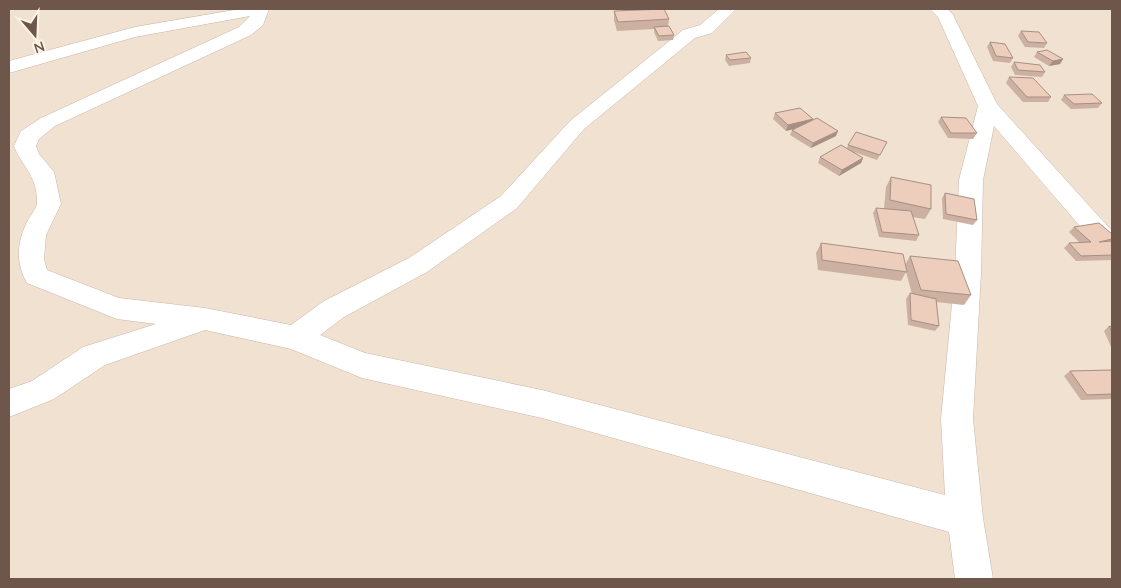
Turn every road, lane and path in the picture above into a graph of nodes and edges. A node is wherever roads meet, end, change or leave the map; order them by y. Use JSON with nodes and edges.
{"nodes":[{"id":1,"x":260,"y":9,"type":"edge"},
{"id":2,"x":728,"y":9,"type":"edge"},
{"id":3,"x":943,"y":11,"type":"edge"},
{"id":4,"x":9,"y":67,"type":"edge"},
{"id":5,"x":988,"y":106,"type":"junction"},
{"id":6,"x":1112,"y":247,"type":"edge"},
{"id":7,"x":128,"y":309,"type":"junction"},
{"id":8,"x":205,"y":319,"type":"junction"},
{"id":9,"x":295,"y":338,"type":"junction"},
{"id":10,"x":94,"y":356,"type":"junction"},
{"id":11,"x":9,"y":403,"type":"edge"},
{"id":12,"x":965,"y":518,"type":"junction"},
{"id":13,"x":974,"y":579,"type":"edge"}],
"edges":[{"from":1,"to":4,"type":"street"},
{"from":1,"to":7,"type":"street"},
{"from":2,"to":9,"type":"street"},
{"from":3,"to":5,"type":"street"},
{"from":5,"to":6,"type":"street"},
{"from":5,"to":12,"type":"street"},
{"from":7,"to":8,"type":"street"},
{"from":7,"to":10,"type":"street"},
{"from":8,"to":9,"type":"street"},
{"from":8,"to":10,"type":"street"},
{"from":9,"to":12,"type":"street"},
{"from":10,"to":11,"type":"street"},
{"from":12,"to":13,"type":"street"}]}
